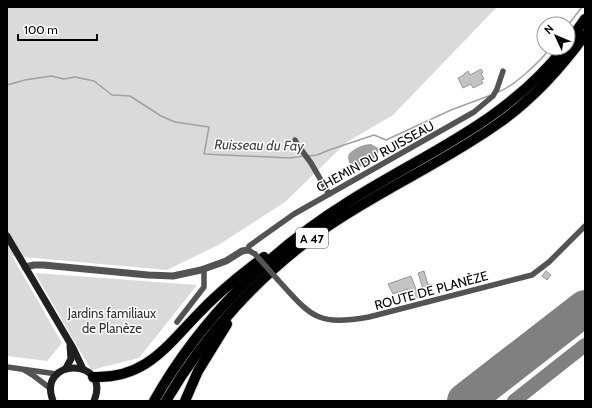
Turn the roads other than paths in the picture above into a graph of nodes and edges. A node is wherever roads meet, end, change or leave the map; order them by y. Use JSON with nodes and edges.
{"nodes":[{"id":1,"x":585,"y":19,"type":"edge"},
{"id":2,"x":576,"y":32,"type":"edge"},
{"id":3,"x":585,"y":35,"type":"edge"},
{"id":4,"x":557,"y":56,"type":"edge"},
{"id":5,"x":503,"y":71,"type":"dead end"},
{"id":6,"x":295,"y":140,"type":"dead end"},
{"id":7,"x":329,"y":194,"type":"junction"},
{"id":8,"x":585,"y":226,"type":"edge"},
{"id":9,"x":7,"y":236,"type":"edge"},
{"id":10,"x":290,"y":243,"type":"junction"},
{"id":11,"x":248,"y":250,"type":"junction"},
{"id":12,"x":25,"y":267,"type":"junction"},
{"id":13,"x":204,"y":270,"type":"junction"},
{"id":14,"x":252,"y":290,"type":"junction"},
{"id":15,"x":177,"y":322,"type":"dead end"},
{"id":16,"x":70,"y":343,"type":"junction"},
{"id":17,"x":7,"y":367,"type":"edge"},
{"id":18,"x":18,"y":368,"type":"junction"},
{"id":19,"x":66,"y":368,"type":"junction"},
{"id":20,"x":83,"y":369,"type":"junction"},
{"id":21,"x":57,"y":374,"type":"junction"},
{"id":22,"x":93,"y":377,"type":"junction"},
{"id":23,"x":51,"y":389,"type":"junction"},
{"id":24,"x":96,"y":399,"type":"edge"},
{"id":25,"x":53,"y":401,"type":"edge"},
{"id":26,"x":154,"y":401,"type":"edge"},
{"id":27,"x":166,"y":401,"type":"edge"},
{"id":28,"x":185,"y":401,"type":"edge"}],
"edges":[{"from":1,"to":2,"type":"highway"},
{"from":3,"to":14,"type":"highway","number":"A 47"},
{"from":4,"to":10,"type":"highway","number":"A 47"},
{"from":5,"to":7,"type":"street","name":"CHEMIN DU RUISSEAU"},
{"from":6,"to":7,"type":"street"},
{"from":7,"to":11,"type":"street","name":"CHEMIN DU RUISSEAU"},
{"from":8,"to":11,"type":"street","name":"ROUTE DE PLANÈZE","bridge":true},
{"from":9,"to":12,"type":"main road"},
{"from":10,"to":22,"type":"highway"},
{"from":10,"to":26,"type":"highway","number":"A 47"},
{"from":11,"to":13,"type":"street"},
{"from":12,"to":13,"type":"street"},
{"from":12,"to":16,"type":"main road"},
{"from":13,"to":15,"type":"street"},
{"from":14,"to":27,"type":"highway","number":"A 47"},
{"from":14,"to":28,"type":"highway"},
{"from":16,"to":19,"type":"main road"},
{"from":16,"to":20,"type":"main road"},
{"from":17,"to":18,"type":"street"},
{"from":18,"to":21,"type":"street"},
{"from":18,"to":23,"type":"street"},
{"from":19,"to":20,"type":"main road"},
{"from":19,"to":21,"type":"main road"},
{"from":20,"to":22,"type":"main road"},
{"from":21,"to":23,"type":"main road"},
{"from":22,"to":24,"type":"main road"},
{"from":23,"to":25,"type":"main road"}]}
